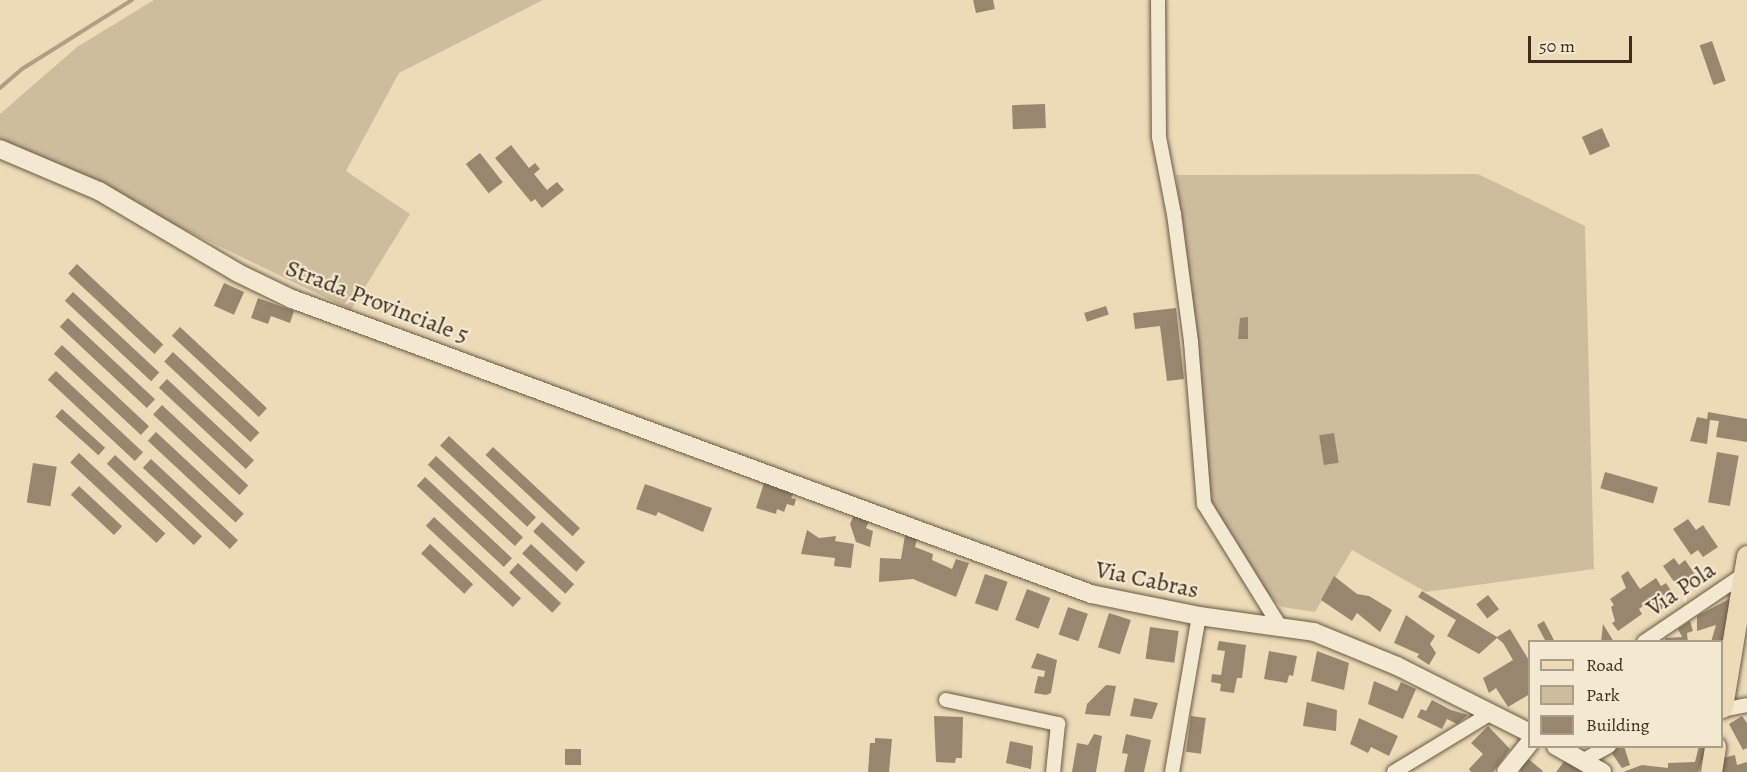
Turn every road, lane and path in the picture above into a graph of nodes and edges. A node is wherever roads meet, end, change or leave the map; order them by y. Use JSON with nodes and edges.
{"nodes":[{"id":1,"x":1158,"y":0,"type":"edge"},
{"id":2,"x":0,"y":149,"type":"edge"},
{"id":3,"x":754,"y":467,"type":"joint"},
{"id":4,"x":1746,"y":567,"type":"edge"},
{"id":5,"x":1199,"y":616,"type":"junction"},
{"id":6,"x":1281,"y":628,"type":"junction"},
{"id":7,"x":1647,"y":640,"type":"edge"},
{"id":8,"x":946,"y":700,"type":"dead end"},
{"id":9,"x":1736,"y":708,"type":"edge"},
{"id":10,"x":1491,"y":713,"type":"junction"},
{"id":11,"x":1526,"y":726,"type":"edge"},
{"id":12,"x":1528,"y":744,"type":"edge"},
{"id":13,"x":1558,"y":748,"type":"edge"},
{"id":14,"x":1607,"y":748,"type":"edge"},
{"id":15,"x":1715,"y":748,"type":"edge"},
{"id":16,"x":1582,"y":761,"type":"junction"},
{"id":17,"x":1053,"y":772,"type":"edge"},
{"id":18,"x":1172,"y":772,"type":"edge"},
{"id":19,"x":1394,"y":772,"type":"edge"},
{"id":20,"x":1506,"y":772,"type":"edge"},
{"id":21,"x":1602,"y":772,"type":"edge"},
{"id":22,"x":1711,"y":772,"type":"edge"}],
"edges":[{"from":1,"to":6,"type":"street"},
{"from":2,"to":3,"type":"street","name":"Strada Provinciale 5"},
{"from":3,"to":5,"type":"street","name":"Via Cabras"},
{"from":4,"to":7,"type":"street","name":"Via Pola"},
{"from":4,"to":9,"type":"main road"},
{"from":5,"to":6,"type":"street","name":"Via Cabras"},
{"from":5,"to":18,"type":"street"},
{"from":6,"to":10,"type":"street","name":"Via Cabras"},
{"from":8,"to":17,"type":"street"},
{"from":10,"to":11,"type":"street","name":"Via Cabras"},
{"from":10,"to":19,"type":"street"},
{"from":12,"to":20,"type":"street"},
{"from":13,"to":16,"type":"street"},
{"from":14,"to":16,"type":"street"},
{"from":15,"to":22,"type":"main road"},
{"from":16,"to":21,"type":"street"}]}
